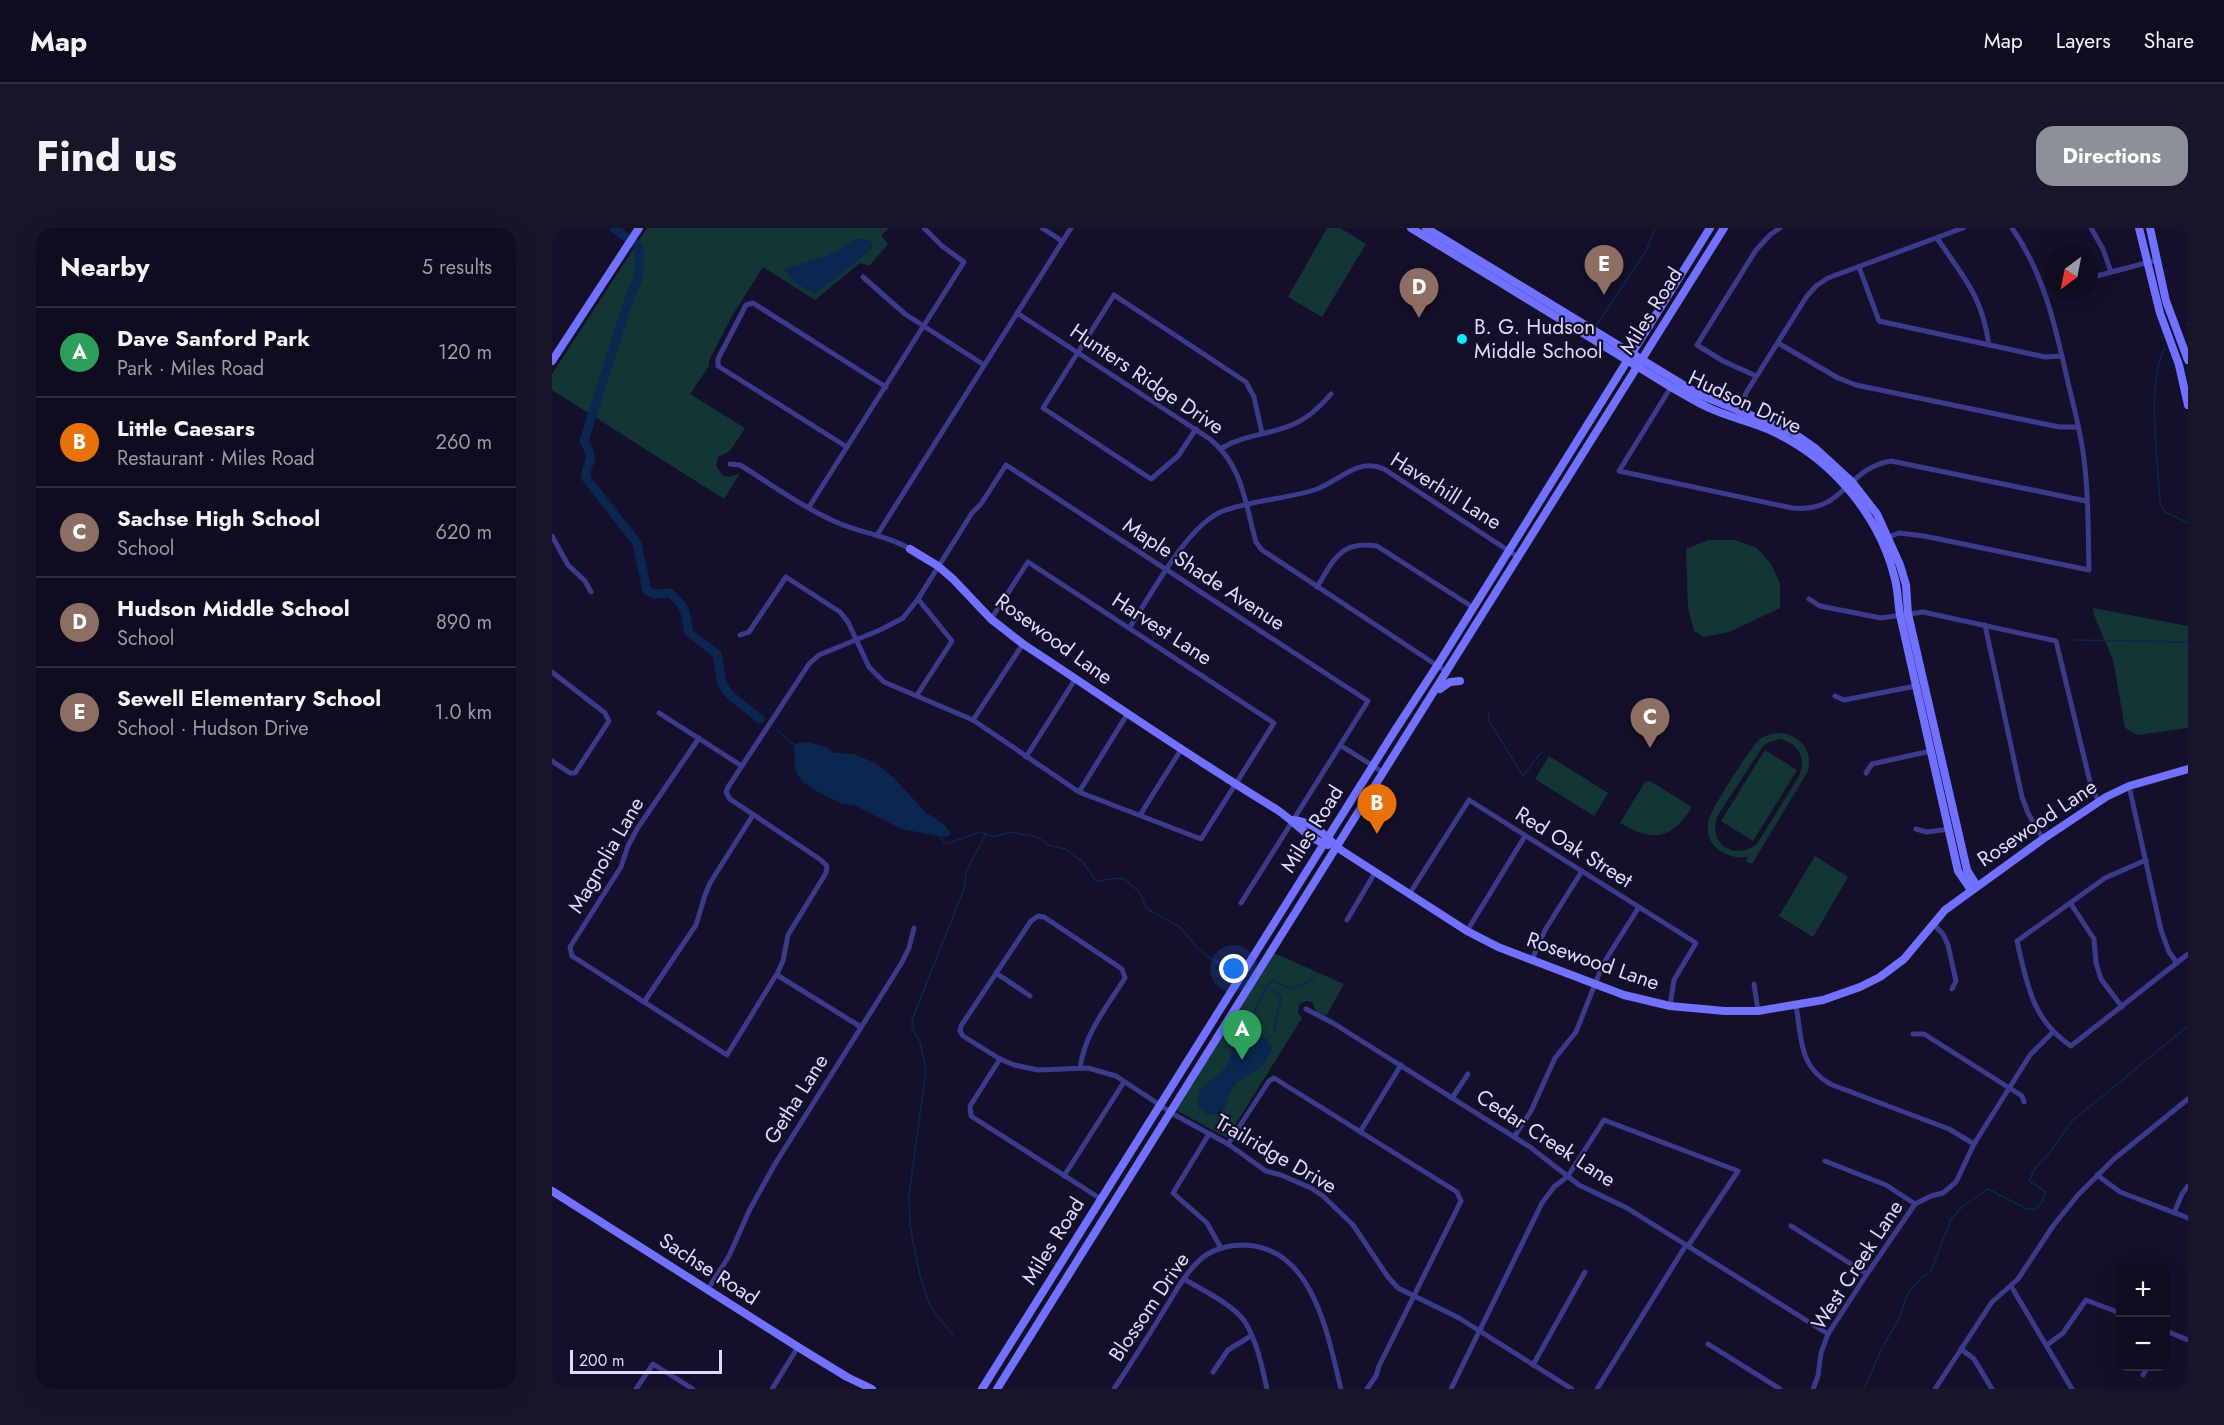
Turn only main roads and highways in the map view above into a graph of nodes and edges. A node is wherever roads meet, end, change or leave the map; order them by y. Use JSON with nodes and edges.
{"nodes":[{"id":1,"x":639,"y":228,"type":"edge"},
{"id":2,"x":1411,"y":228,"type":"edge"},
{"id":3,"x":1426,"y":228,"type":"edge"},
{"id":4,"x":1710,"y":228,"type":"edge"},
{"id":5,"x":1725,"y":228,"type":"edge"},
{"id":6,"x":2139,"y":228,"type":"edge"},
{"id":7,"x":2150,"y":228,"type":"edge"},
{"id":8,"x":1630,"y":357,"type":"junction"},
{"id":9,"x":2188,"y":360,"type":"edge"},
{"id":10,"x":552,"y":361,"type":"edge"},
{"id":11,"x":1640,"y":363,"type":"junction"},
{"id":12,"x":2188,"y":405,"type":"edge"},
{"id":13,"x":1740,"y":415,"type":"junction"},
{"id":14,"x":1578,"y":440,"type":"junction"},
{"id":15,"x":1587,"y":446,"type":"junction"},
{"id":16,"x":910,"y":549,"type":"road end"},
{"id":17,"x":1904,"y":615,"type":"junction"},
{"id":18,"x":1460,"y":681,"type":"dead end"},
{"id":19,"x":1431,"y":699,"type":"junction"},
{"id":20,"x":2188,"y":769,"type":"edge"},
{"id":21,"x":1326,"y":840,"type":"junction"},
{"id":22,"x":1337,"y":847,"type":"junction"},
{"id":23,"x":1974,"y":888,"type":"junction"},
{"id":24,"x":1230,"y":993,"type":"junction"},
{"id":25,"x":1241,"y":1001,"type":"junction"},
{"id":26,"x":552,"y":1191,"type":"edge"},
{"id":27,"x":1058,"y":1267,"type":"junction"},
{"id":28,"x":1069,"y":1274,"type":"junction"},
{"id":29,"x":847,"y":1377,"type":"junction"},
{"id":30,"x":861,"y":1389,"type":"edge"},
{"id":31,"x":872,"y":1389,"type":"edge"},
{"id":32,"x":982,"y":1389,"type":"edge"},
{"id":33,"x":997,"y":1389,"type":"edge"}],
"edges":[{"from":1,"to":10,"type":"main road"},
{"from":2,"to":8,"type":"main road","name":"Hudson Drive"},
{"from":3,"to":8,"type":"main road","name":"Hudson Drive"},
{"from":4,"to":8,"type":"main road","name":"Miles Road"},
{"from":5,"to":11,"type":"main road","name":"Miles Road"},
{"from":6,"to":12,"type":"main road"},
{"from":7,"to":9,"type":"main road"},
{"from":8,"to":11,"type":"main road","name":"Hudson Drive"},
{"from":8,"to":14,"type":"main road","name":"Miles Road"},
{"from":11,"to":13,"type":"main road","name":"Hudson Drive"},
{"from":11,"to":13,"type":"main road","name":"Hudson Drive"},
{"from":11,"to":15,"type":"main road","name":"Miles Road"},
{"from":13,"to":17,"type":"main road","name":"Hudson Drive"},
{"from":14,"to":15,"type":"main road"},
{"from":14,"to":21,"type":"main road","name":"Miles Road"},
{"from":15,"to":19,"type":"main road","name":"Miles Road"},
{"from":16,"to":21,"type":"main road","name":"Rosewood Lane"},
{"from":17,"to":23,"type":"main road","name":"Hudson Drive"},
{"from":17,"to":23,"type":"main road","name":"Hudson Drive"},
{"from":18,"to":19,"type":"main road"},
{"from":19,"to":22,"type":"main road","name":"Miles Road"},
{"from":20,"to":23,"type":"main road","name":"Rosewood Lane"},
{"from":21,"to":22,"type":"main road","name":"Rosewood Lane"},
{"from":21,"to":24,"type":"main road","name":"Miles Road"},
{"from":22,"to":23,"type":"main road","name":"Rosewood Lane"},
{"from":22,"to":25,"type":"main road","name":"Miles Road"},
{"from":24,"to":25,"type":"main road"},
{"from":24,"to":27,"type":"main road","name":"Miles Road"},
{"from":25,"to":28,"type":"main road","name":"Miles Road"},
{"from":26,"to":29,"type":"main road","name":"Sachse Road"},
{"from":27,"to":28,"type":"main road"},
{"from":27,"to":32,"type":"main road","name":"Miles Road"},
{"from":28,"to":33,"type":"main road","name":"Miles Road"},
{"from":29,"to":30,"type":"main road","name":"Sachse Road"},
{"from":29,"to":31,"type":"main road","name":"Sachse Road"}]}
